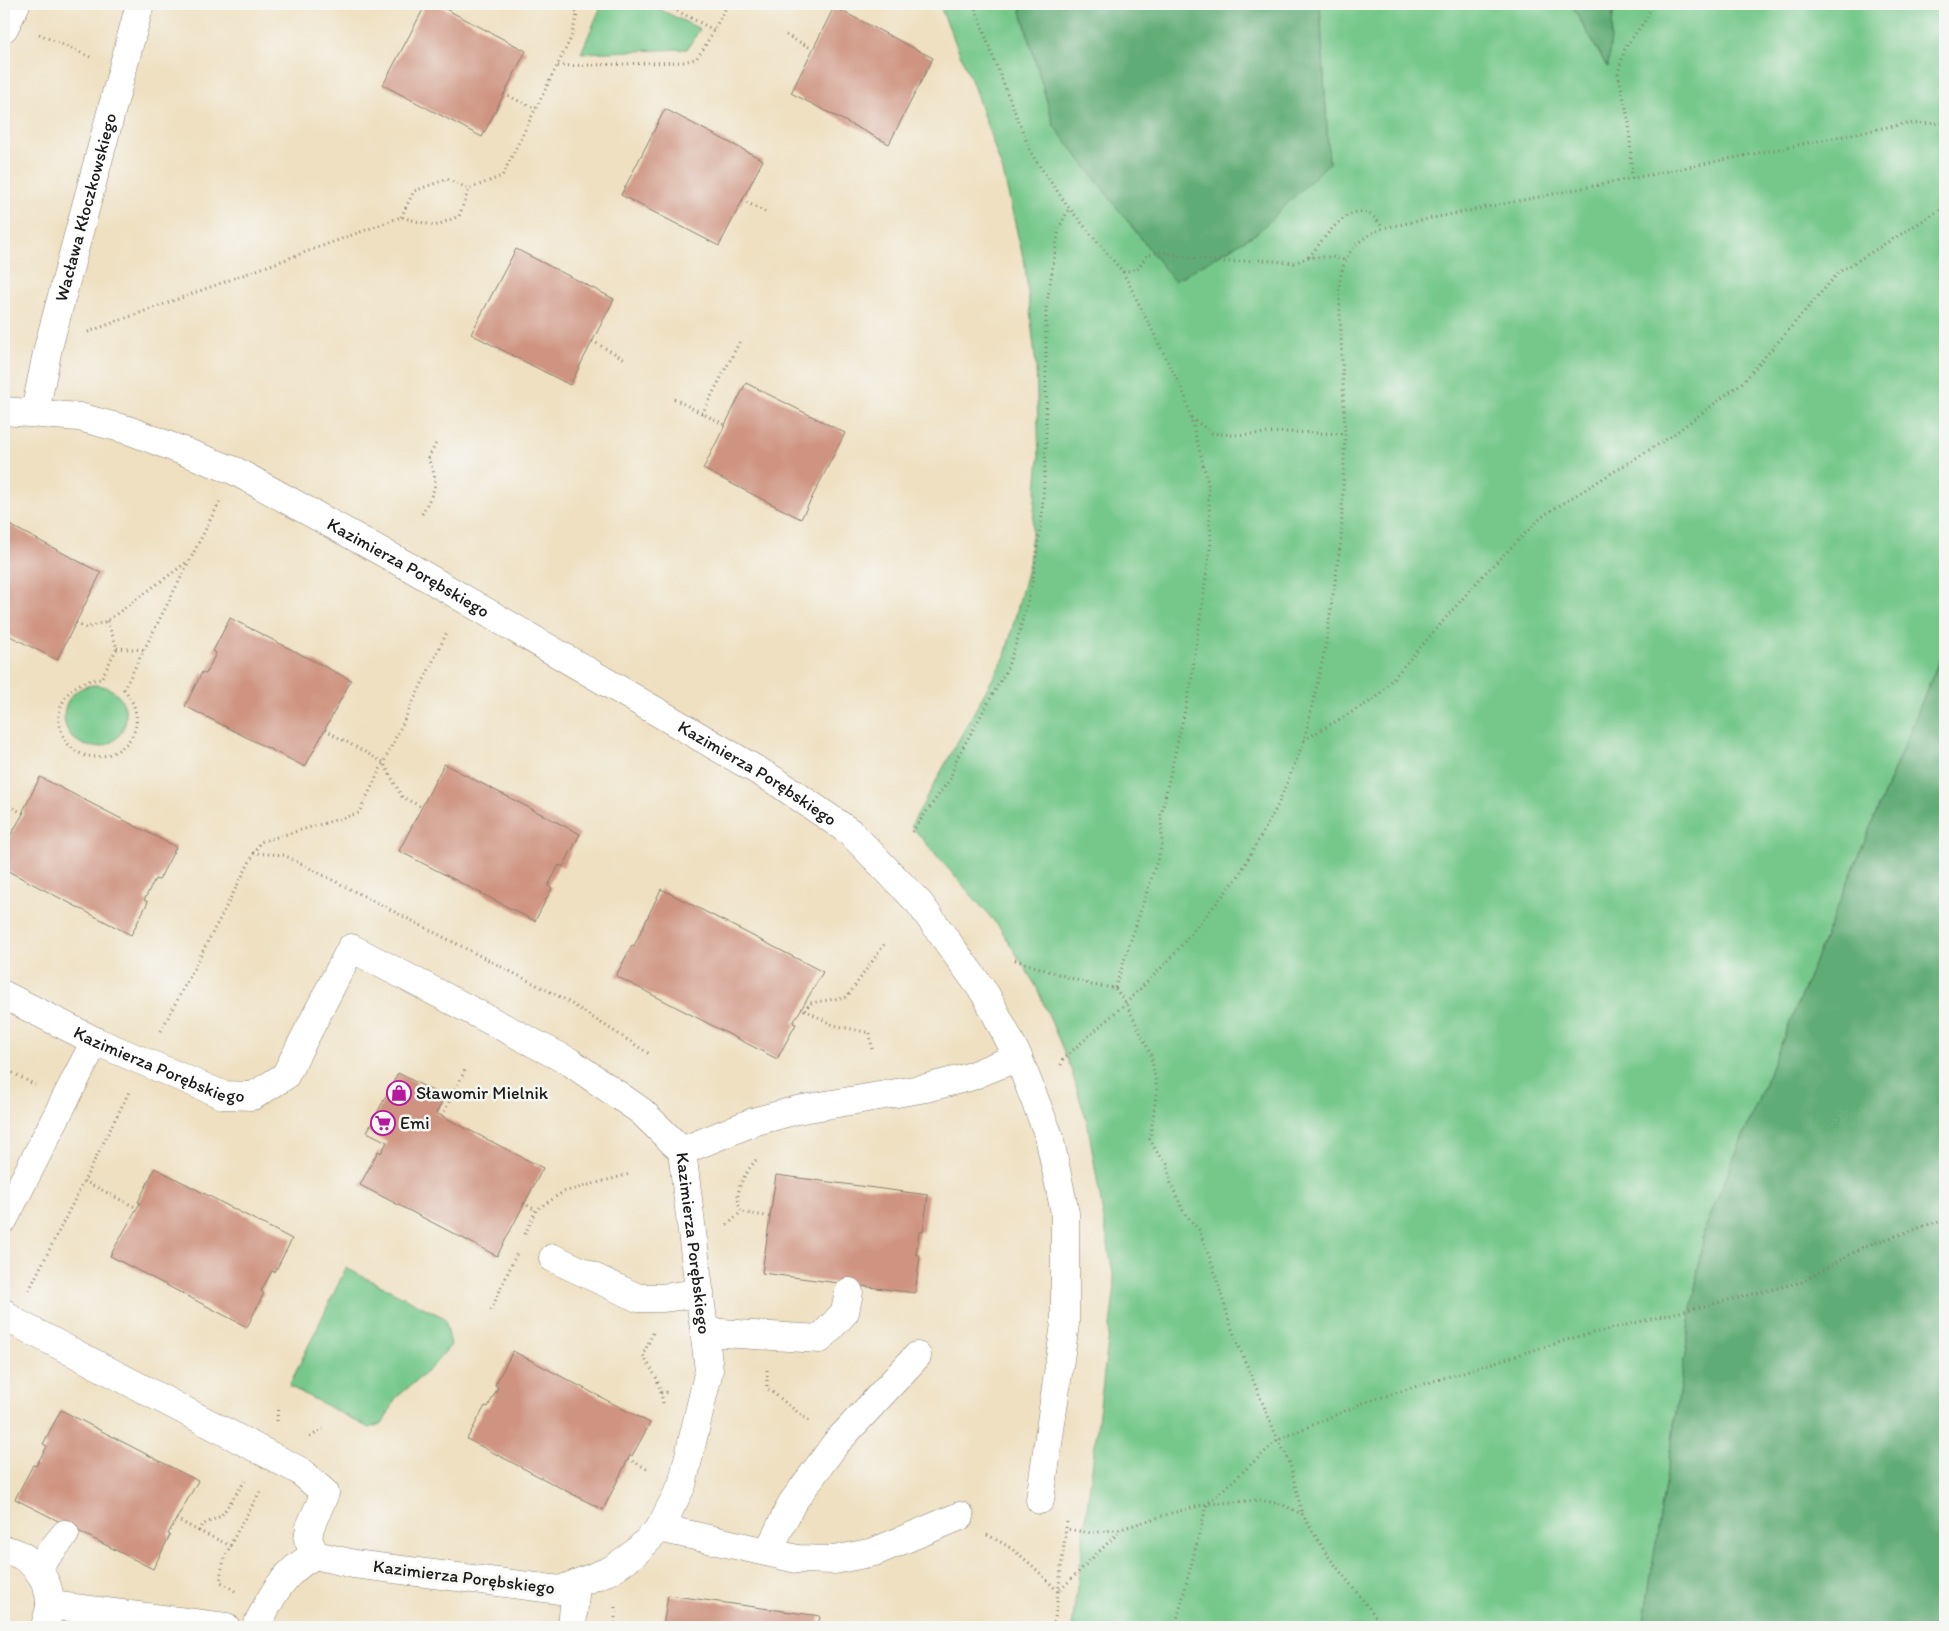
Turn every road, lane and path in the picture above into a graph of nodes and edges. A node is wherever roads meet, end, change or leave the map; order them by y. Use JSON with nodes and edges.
{"nodes":[{"id":1,"x":16,"y":4,"type":"edge"},
{"id":2,"x":140,"y":4,"type":"edge"},
{"id":3,"x":575,"y":4,"type":"edge"},
{"id":4,"x":664,"y":4,"type":"edge"},
{"id":5,"x":728,"y":4,"type":"edge"},
{"id":6,"x":974,"y":4,"type":"edge"},
{"id":7,"x":1653,"y":4,"type":"edge"},
{"id":8,"x":4,"y":28,"type":"edge"},
{"id":9,"x":714,"y":30,"type":"junction"},
{"id":10,"x":786,"y":35,"type":"dead end"},
{"id":11,"x":53,"y":41,"type":"dead end"},
{"id":12,"x":813,"y":50,"type":"dead end"},
{"id":13,"x":79,"y":53,"type":"dead end"},
{"id":14,"x":558,"y":66,"type":"junction"},
{"id":15,"x":504,"y":94,"type":"dead end"},
{"id":16,"x":536,"y":109,"type":"junction"},
{"id":17,"x":1945,"y":123,"type":"edge"},
{"id":18,"x":1632,"y":178,"type":"junction"},
{"id":19,"x":469,"y":189,"type":"junction"},
{"id":20,"x":742,"y":200,"type":"dead end"},
{"id":21,"x":1945,"y":207,"type":"edge"},
{"id":22,"x":1069,"y":208,"type":"junction"},
{"id":23,"x":767,"y":213,"type":"dead end"},
{"id":24,"x":401,"y":217,"type":"junction"},
{"id":25,"x":1383,"y":228,"type":"junction"},
{"id":26,"x":1309,"y":257,"type":"junction"},
{"id":27,"x":1345,"y":260,"type":"junction"},
{"id":28,"x":1122,"y":272,"type":"junction"},
{"id":29,"x":78,"y":336,"type":"dead end"},
{"id":30,"x":592,"y":341,"type":"dead end"},
{"id":31,"x":740,"y":341,"type":"dead end"},
{"id":32,"x":626,"y":359,"type":"dead end"},
{"id":33,"x":674,"y":399,"type":"dead end"},
{"id":34,"x":4,"y":411,"type":"edge"},
{"id":35,"x":35,"y":412,"type":"junction"},
{"id":36,"x":702,"y":414,"type":"junction"},
{"id":37,"x":1191,"y":418,"type":"junction"},
{"id":38,"x":725,"y":425,"type":"dead end"},
{"id":39,"x":1345,"y":434,"type":"junction"},
{"id":40,"x":436,"y":443,"type":"dead end"},
{"id":41,"x":235,"y":471,"type":"junction"},
{"id":42,"x":422,"y":514,"type":"dead end"},
{"id":43,"x":188,"y":562,"type":"junction"},
{"id":44,"x":465,"y":601,"type":"junction"},
{"id":45,"x":107,"y":621,"type":"junction"},
{"id":46,"x":76,"y":622,"type":"dead end"},
{"id":47,"x":117,"y":648,"type":"junction"},
{"id":48,"x":144,"y":650,"type":"junction"},
{"id":49,"x":325,"y":730,"type":"dead end"},
{"id":50,"x":1304,"y":741,"type":"junction"},
{"id":51,"x":383,"y":762,"type":"junction"},
{"id":52,"x":4,"y":804,"type":"edge"},
{"id":53,"x":422,"y":807,"type":"dead end"},
{"id":54,"x":23,"y":813,"type":"dead end"},
{"id":55,"x":912,"y":832,"type":"dead end"},
{"id":56,"x":253,"y":854,"type":"junction"},
{"id":57,"x":886,"y":942,"type":"dead end"},
{"id":58,"x":1015,"y":960,"type":"dead end"},
{"id":59,"x":1115,"y":988,"type":"junction"},
{"id":60,"x":4,"y":995,"type":"edge"},
{"id":61,"x":1126,"y":1003,"type":"junction"},
{"id":62,"x":95,"y":1041,"type":"junction"},
{"id":63,"x":872,"y":1049,"type":"dead end"},
{"id":64,"x":651,"y":1055,"type":"dead end"},
{"id":65,"x":1018,"y":1057,"type":"junction"},
{"id":66,"x":1062,"y":1059,"type":"dead end"},
{"id":67,"x":145,"y":1060,"type":"junction"},
{"id":68,"x":466,"y":1068,"type":"dead end"},
{"id":69,"x":442,"y":1116,"type":"dead end"},
{"id":70,"x":682,"y":1151,"type":"junction"},
{"id":71,"x":758,"y":1158,"type":"dead end"},
{"id":72,"x":630,"y":1174,"type":"dead end"},
{"id":73,"x":84,"y":1181,"type":"junction"},
{"id":74,"x":580,"y":1187,"type":"dead end"},
{"id":75,"x":523,"y":1203,"type":"dead end"},
{"id":76,"x":137,"y":1208,"type":"dead end"},
{"id":77,"x":536,"y":1210,"type":"dead end"},
{"id":78,"x":741,"y":1212,"type":"junction"},
{"id":79,"x":771,"y":1217,"type":"dead end"},
{"id":80,"x":4,"y":1219,"type":"edge"},
{"id":81,"x":1945,"y":1220,"type":"edge"},
{"id":82,"x":724,"y":1228,"type":"dead end"},
{"id":83,"x":553,"y":1258,"type":"dead end"},
{"id":84,"x":849,"y":1292,"type":"dead end"},
{"id":85,"x":700,"y":1293,"type":"junction"},
{"id":86,"x":662,"y":1298,"type":"junction"},
{"id":87,"x":9,"y":1317,"type":"edge"},
{"id":88,"x":706,"y":1332,"type":"junction"},
{"id":89,"x":918,"y":1356,"type":"dead end"},
{"id":90,"x":661,"y":1393,"type":"dead end"},
{"id":91,"x":782,"y":1400,"type":"dead end"},
{"id":92,"x":278,"y":1406,"type":"dead end"},
{"id":93,"x":798,"y":1413,"type":"dead end"},
{"id":94,"x":1278,"y":1440,"type":"junction"},
{"id":95,"x":266,"y":1463,"type":"junction"},
{"id":96,"x":1040,"y":1500,"type":"joint"},
{"id":97,"x":1207,"y":1504,"type":"junction"},
{"id":98,"x":1302,"y":1514,"type":"junction"},
{"id":99,"x":176,"y":1519,"type":"dead end"},
{"id":100,"x":948,"y":1521,"type":"joint"},
{"id":101,"x":660,"y":1528,"type":"junction"},
{"id":102,"x":1066,"y":1529,"type":"junction"},
{"id":103,"x":1121,"y":1529,"type":"junction"},
{"id":104,"x":200,"y":1531,"type":"junction"},
{"id":105,"x":65,"y":1534,"type":"dead end"},
{"id":106,"x":231,"y":1546,"type":"junction"},
{"id":107,"x":4,"y":1550,"type":"edge"},
{"id":108,"x":768,"y":1552,"type":"junction"},
{"id":109,"x":316,"y":1555,"type":"junction"},
{"id":110,"x":37,"y":1568,"type":"junction"},
{"id":111,"x":576,"y":1584,"type":"junction"},
{"id":112,"x":1058,"y":1592,"type":"junction"},
{"id":113,"x":47,"y":1616,"type":"edge"},
{"id":114,"x":261,"y":1618,"type":"edge"},
{"id":115,"x":226,"y":1627,"type":"edge"},
{"id":116,"x":572,"y":1627,"type":"edge"},
{"id":117,"x":1054,"y":1627,"type":"edge"},
{"id":118,"x":1175,"y":1627,"type":"edge"},
{"id":119,"x":1384,"y":1627,"type":"edge"}],
"edges":[{"from":1,"to":8,"type":"street"},
{"from":2,"to":35,"type":"street","name":"Wacława Kłoczkowskiego"},
{"from":3,"to":14,"type":"path"},
{"from":4,"to":9,"type":"path"},
{"from":5,"to":9,"type":"path"},
{"from":6,"to":22,"type":"path"},
{"from":7,"to":18,"type":"path"},
{"from":9,"to":14,"type":"path"},
{"from":10,"to":12,"type":"path"},
{"from":11,"to":13,"type":"path"},
{"from":14,"to":16,"type":"path"},
{"from":15,"to":16,"type":"path"},
{"from":16,"to":19,"type":"path"},
{"from":17,"to":18,"type":"path"},
{"from":18,"to":25,"type":"path"},
{"from":19,"to":24,"type":"path"},
{"from":19,"to":24,"type":"path"},
{"from":20,"to":23,"type":"path"},
{"from":21,"to":50,"type":"path"},
{"from":22,"to":28,"type":"path"},
{"from":22,"to":55,"type":"path"},
{"from":24,"to":29,"type":"path"},
{"from":25,"to":26,"type":"path"},
{"from":25,"to":27,"type":"path"},
{"from":26,"to":27,"type":"path"},
{"from":26,"to":28,"type":"path"},
{"from":27,"to":39,"type":"path"},
{"from":28,"to":37,"type":"path"},
{"from":30,"to":32,"type":"path"},
{"from":31,"to":36,"type":"path"},
{"from":33,"to":36,"type":"path"},
{"from":34,"to":35,"type":"street","name":"Kazimierza Porębskiego"},
{"from":35,"to":41,"type":"street","name":"Kazimierza Porębskiego"},
{"from":36,"to":38,"type":"path"},
{"from":37,"to":39,"type":"path"},
{"from":37,"to":59,"type":"path"},
{"from":39,"to":50,"type":"path"},
{"from":40,"to":42,"type":"path"},
{"from":41,"to":43,"type":"path"},
{"from":41,"to":44,"type":"street","name":"Kazimierza Porębskiego"},
{"from":43,"to":45,"type":"path"},
{"from":43,"to":48,"type":"path"},
{"from":44,"to":51,"type":"path"},
{"from":44,"to":65,"type":"street","name":"Kazimierza Porębskiego"},
{"from":45,"to":46,"type":"path"},
{"from":45,"to":47,"type":"path"},
{"from":47,"to":48,"type":"path"},
{"from":47,"to":48,"type":"path"},
{"from":49,"to":51,"type":"path"},
{"from":50,"to":61,"type":"path"},
{"from":51,"to":53,"type":"path"},
{"from":51,"to":56,"type":"path"},
{"from":52,"to":54,"type":"path"},
{"from":56,"to":64,"type":"path"},
{"from":56,"to":67,"type":"path"},
{"from":57,"to":63,"type":"path"},
{"from":58,"to":59,"type":"path"},
{"from":59,"to":61,"type":"path"},
{"from":60,"to":62,"type":"street","name":"Kazimierza Porębskiego"},
{"from":61,"to":66,"type":"path"},
{"from":61,"to":94,"type":"path"},
{"from":62,"to":67,"type":"street","name":"Kazimierza Porębskiego"},
{"from":62,"to":80,"type":"street"},
{"from":65,"to":70,"type":"street"},
{"from":65,"to":96,"type":"street","name":"Kazimierza Porębskiego"},
{"from":67,"to":70,"type":"street","name":"Kazimierza Porębskiego"},
{"from":67,"to":73,"type":"path"},
{"from":68,"to":69,"type":"path"},
{"from":70,"to":85,"type":"street","name":"Kazimierza Porębskiego"},
{"from":71,"to":78,"type":"path"},
{"from":72,"to":74,"type":"path"},
{"from":73,"to":76,"type":"path"},
{"from":73,"to":87,"type":"path"},
{"from":75,"to":77,"type":"path"},
{"from":78,"to":79,"type":"path"},
{"from":78,"to":82,"type":"path"},
{"from":81,"to":94,"type":"path"},
{"from":83,"to":86,"type":"street"},
{"from":84,"to":88,"type":"street"},
{"from":85,"to":86,"type":"street"},
{"from":85,"to":88,"type":"street","name":"Kazimierza Porębskiego"},
{"from":86,"to":90,"type":"path"},
{"from":87,"to":95,"type":"street"},
{"from":88,"to":101,"type":"street","name":"Kazimierza Porębskiego"},
{"from":89,"to":108,"type":"street"},
{"from":91,"to":93,"type":"path"},
{"from":92,"to":95,"type":"path"},
{"from":94,"to":97,"type":"path"},
{"from":94,"to":98,"type":"path"},
{"from":95,"to":104,"type":"path"},
{"from":95,"to":106,"type":"path"},
{"from":95,"to":109,"type":"street"},
{"from":96,"to":102,"type":"path"},
{"from":97,"to":98,"type":"path"},
{"from":97,"to":103,"type":"path"},
{"from":97,"to":118,"type":"path"},
{"from":98,"to":119,"type":"path"},
{"from":99,"to":104,"type":"path"},
{"from":100,"to":108,"type":"street"},
{"from":100,"to":112,"type":"path"},
{"from":101,"to":108,"type":"street"},
{"from":101,"to":111,"type":"street","name":"Kazimierza Porębskiego"},
{"from":102,"to":103,"type":"path"},
{"from":102,"to":112,"type":"path"},
{"from":103,"to":112,"type":"path"},
{"from":104,"to":106,"type":"path"},
{"from":105,"to":110,"type":"street"},
{"from":106,"to":114,"type":"path"},
{"from":107,"to":110,"type":"street"},
{"from":109,"to":111,"type":"street","name":"Kazimierza Porębskiego"},
{"from":109,"to":114,"type":"street"},
{"from":110,"to":113,"type":"street"},
{"from":111,"to":116,"type":"street"},
{"from":112,"to":117,"type":"path"},
{"from":113,"to":115,"type":"street"}]}
